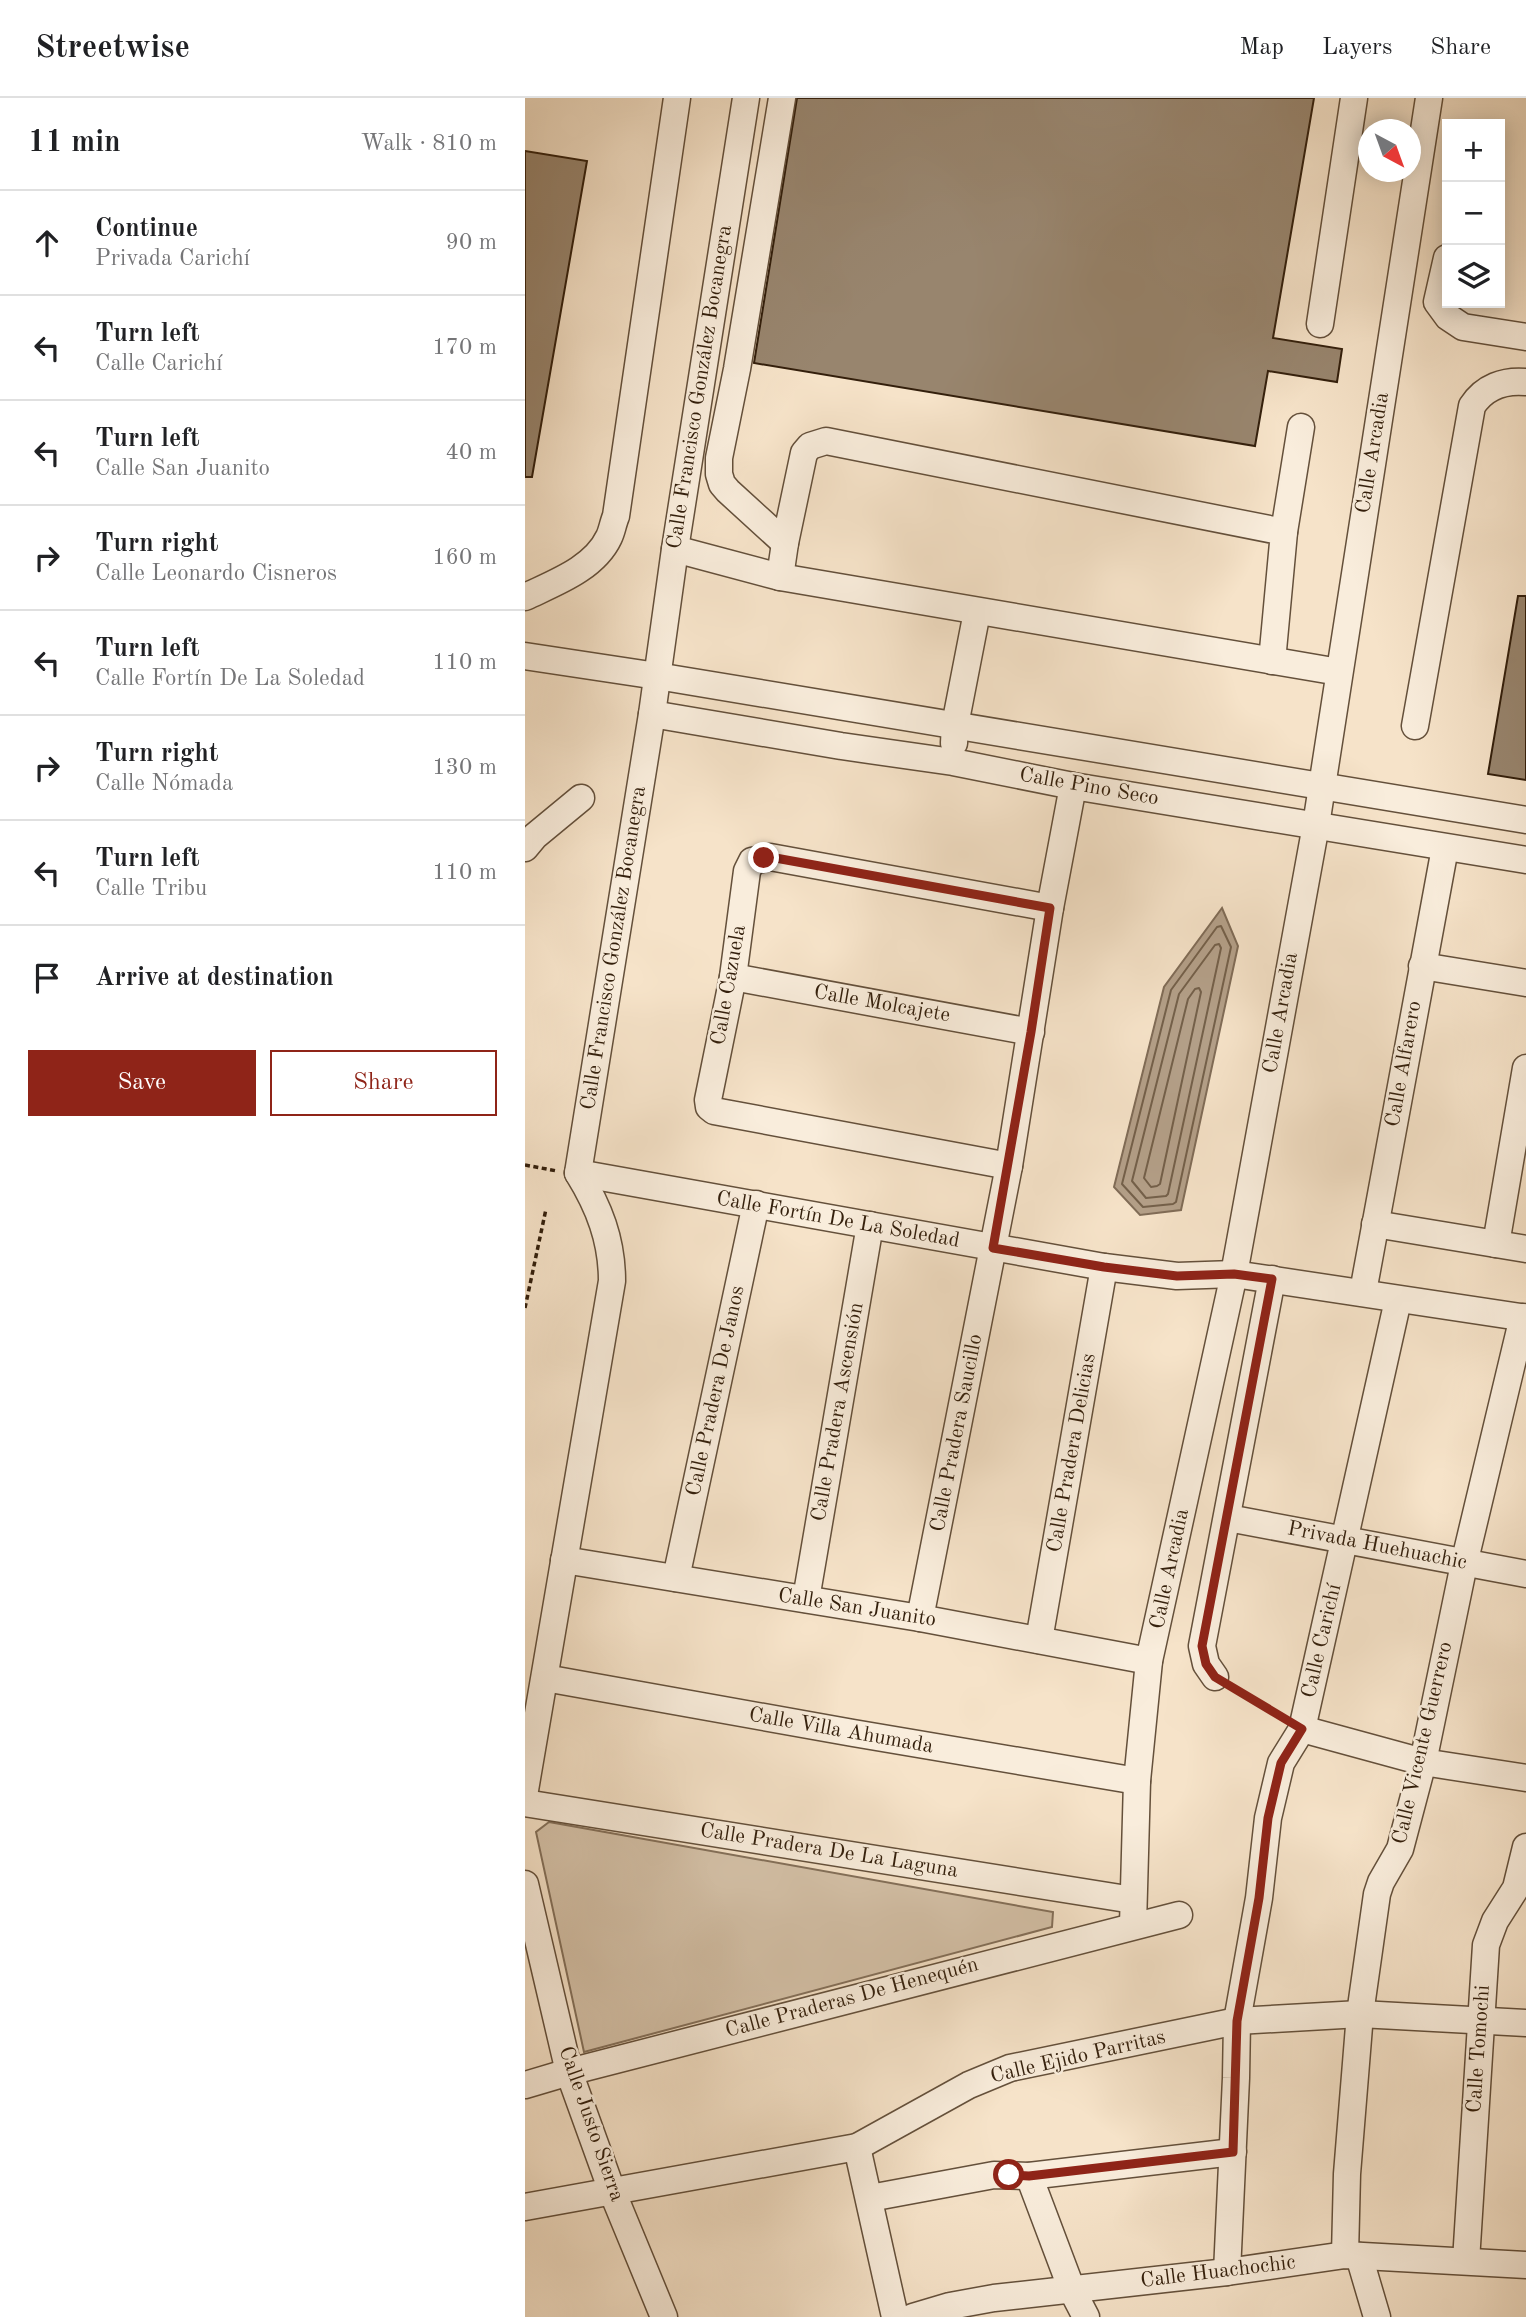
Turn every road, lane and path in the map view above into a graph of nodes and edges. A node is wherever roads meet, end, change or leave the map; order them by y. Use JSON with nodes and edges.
{"nodes":[{"id":1,"x":677,"y":98,"type":"edge"},
{"id":2,"x":746,"y":98,"type":"edge"},
{"id":3,"x":782,"y":98,"type":"edge"},
{"id":4,"x":1354,"y":98,"type":"edge"},
{"id":5,"x":1429,"y":98,"type":"edge"},
{"id":6,"x":1442,"y":280,"type":"edge"},
{"id":7,"x":1320,"y":324,"type":"dead end"},
{"id":8,"x":1526,"y":337,"type":"edge"},
{"id":9,"x":1526,"y":382,"type":"edge"},
{"id":10,"x":1300,"y":427,"type":"dead end"},
{"id":11,"x":1284,"y":532,"type":"junction"},
{"id":12,"x":785,"y":543,"type":"junction"},
{"id":13,"x":675,"y":549,"type":"junction"},
{"id":14,"x":780,"y":578,"type":"junction"},
{"id":15,"x":525,"y":597,"type":"edge"},
{"id":16,"x":977,"y":612,"type":"junction"},
{"id":17,"x":525,"y":656,"type":"edge"},
{"id":18,"x":1272,"y":661,"type":"junction"},
{"id":19,"x":1339,"y":672,"type":"junction"},
{"id":20,"x":657,"y":676,"type":"junction"},
{"id":21,"x":652,"y":714,"type":"junction"},
{"id":22,"x":955,"y":725,"type":"junction"},
{"id":23,"x":1415,"y":726,"type":"dead end"},
{"id":24,"x":953,"y":762,"type":"junction"},
{"id":25,"x":1073,"y":786,"type":"junction"},
{"id":26,"x":1321,"y":786,"type":"junction"},
{"id":27,"x":581,"y":798,"type":"dead end"},
{"id":28,"x":1526,"y":820,"type":"edge"},
{"id":29,"x":1316,"y":825,"type":"junction"},
{"id":30,"x":525,"y":848,"type":"edge"},
{"id":31,"x":1445,"y":848,"type":"junction"},
{"id":32,"x":1526,"y":860,"type":"edge"},
{"id":33,"x":1050,"y":908,"type":"junction"},
{"id":34,"x":1422,"y":966,"type":"junction"},
{"id":35,"x":733,"y":977,"type":"junction"},
{"id":36,"x":1526,"y":983,"type":"edge"},
{"id":37,"x":1031,"y":1032,"type":"junction"},
{"id":38,"x":1526,"y":1068,"type":"edge"},
{"id":39,"x":525,"y":1165,"type":"edge"},
{"id":40,"x":1009,"y":1166,"type":"junction"},
{"id":41,"x":577,"y":1173,"type":"junction"},
{"id":42,"x":757,"y":1205,"type":"junction"},
{"id":43,"x":547,"y":1209,"type":"dead end"},
{"id":44,"x":1375,"y":1224,"type":"junction"},
{"id":45,"x":870,"y":1225,"type":"junction"},
{"id":46,"x":1496,"y":1244,"type":"junction"},
{"id":47,"x":993,"y":1248,"type":"junction"},
{"id":48,"x":1526,"y":1250,"type":"edge"},
{"id":49,"x":1104,"y":1267,"type":"junction"},
{"id":50,"x":1234,"y":1274,"type":"junction"},
{"id":51,"x":1272,"y":1279,"type":"junction"},
{"id":52,"x":1365,"y":1281,"type":"dead end"},
{"id":53,"x":1398,"y":1300,"type":"junction"},
{"id":54,"x":525,"y":1308,"type":"edge"},
{"id":55,"x":1525,"y":1318,"type":"edge"},
{"id":56,"x":1228,"y":1517,"type":"junction"},
{"id":57,"x":1344,"y":1541,"type":"junction"},
{"id":58,"x":564,"y":1560,"type":"junction"},
{"id":59,"x":1464,"y":1564,"type":"junction"},
{"id":60,"x":1526,"y":1574,"type":"edge"},
{"id":61,"x":676,"y":1578,"type":"junction"},
{"id":62,"x":806,"y":1600,"type":"junction"},
{"id":63,"x":920,"y":1618,"type":"junction"},
{"id":64,"x":1039,"y":1640,"type":"junction"},
{"id":65,"x":1150,"y":1661,"type":"junction"},
{"id":66,"x":1215,"y":1677,"type":"joint"},
{"id":67,"x":545,"y":1678,"type":"junction"},
{"id":68,"x":1302,"y":1729,"type":"junction"},
{"id":69,"x":1423,"y":1762,"type":"junction"},
{"id":70,"x":1526,"y":1778,"type":"edge"},
{"id":71,"x":1137,"y":1780,"type":"junction"},
{"id":72,"x":525,"y":1790,"type":"edge"},
{"id":73,"x":525,"y":1803,"type":"edge"},
{"id":74,"x":1526,"y":1847,"type":"edge"},
{"id":75,"x":525,"y":1884,"type":"edge"},
{"id":76,"x":1133,"y":1913,"type":"junction"},
{"id":77,"x":1179,"y":1915,"type":"dead end"},
{"id":78,"x":1360,"y":2014,"type":"junction"},
{"id":79,"x":1481,"y":2019,"type":"junction"},
{"id":80,"x":1237,"y":2021,"type":"junction"},
{"id":81,"x":1526,"y":2023,"type":"edge"},
{"id":82,"x":569,"y":2072,"type":"junction"},
{"id":83,"x":525,"y":2085,"type":"edge"},
{"id":84,"x":857,"y":2147,"type":"junction"},
{"id":85,"x":1233,"y":2152,"type":"junction"},
{"id":86,"x":1029,"y":2176,"type":"junction"},
{"id":87,"x":612,"y":2191,"type":"junction"},
{"id":88,"x":870,"y":2198,"type":"junction"},
{"id":89,"x":525,"y":2207,"type":"edge"},
{"id":90,"x":1352,"y":2256,"type":"junction"},
{"id":91,"x":1466,"y":2261,"type":"junction"},
{"id":92,"x":1227,"y":2272,"type":"junction"},
{"id":93,"x":1523,"y":2272,"type":"edge"},
{"id":94,"x":1072,"y":2290,"type":"junction"},
{"id":95,"x":664,"y":2317,"type":"edge"},
{"id":96,"x":895,"y":2317,"type":"edge"},
{"id":97,"x":913,"y":2317,"type":"edge"},
{"id":98,"x":1086,"y":2317,"type":"edge"},
{"id":99,"x":1377,"y":2317,"type":"edge"}],
"edges":[{"from":1,"to":15,"type":"street"},
{"from":2,"to":13,"type":"street","name":"Calle Francisco González Bocanegra"},
{"from":3,"to":12,"type":"street"},
{"from":4,"to":7,"type":"street"},
{"from":5,"to":19,"type":"street","name":"Calle Arcadia"},
{"from":6,"to":8,"type":"street"},
{"from":9,"to":23,"type":"street"},
{"from":10,"to":11,"type":"street"},
{"from":11,"to":12,"type":"street"},
{"from":11,"to":18,"type":"street"},
{"from":12,"to":14,"type":"street"},
{"from":13,"to":14,"type":"street"},
{"from":13,"to":20,"type":"street","name":"Calle Francisco González Bocanegra"},
{"from":14,"to":16,"type":"street"},
{"from":16,"to":18,"type":"street"},
{"from":16,"to":22,"type":"street"},
{"from":17,"to":20,"type":"street","name":"Calle Pino Seco"},
{"from":18,"to":19,"type":"street"},
{"from":19,"to":26,"type":"street","name":"Calle Arcadia"},
{"from":20,"to":21,"type":"street","name":"Calle Francisco González Bocanegra"},
{"from":20,"to":22,"type":"street","name":"Calle Pino Seco"},
{"from":21,"to":24,"type":"street","name":"Calle Pino Seco"},
{"from":21,"to":41,"type":"street","name":"Calle Francisco González Bocanegra"},
{"from":22,"to":24,"type":"street"},
{"from":22,"to":26,"type":"street","name":"Calle Pino Seco"},
{"from":24,"to":25,"type":"street","name":"Calle Pino Seco"},
{"from":25,"to":29,"type":"street","name":"Calle Pino Seco"},
{"from":25,"to":33,"type":"street","name":"Calle Pradera Saucillo"},
{"from":26,"to":28,"type":"street","name":"Calle Pino Seco"},
{"from":26,"to":29,"type":"street","name":"Calle Arcadia"},
{"from":27,"to":30,"type":"street"},
{"from":29,"to":31,"type":"street","name":"Calle Pino Seco"},
{"from":29,"to":50,"type":"street","name":"Calle Arcadia"},
{"from":31,"to":32,"type":"street","name":"Calle Pino Seco"},
{"from":31,"to":34,"type":"street","name":"Calle Alfarero"},
{"from":33,"to":35,"type":"street","name":"Calle Cazuela"},
{"from":33,"to":37,"type":"street","name":"Calle Pradera Saucillo"},
{"from":34,"to":36,"type":"street"},
{"from":34,"to":44,"type":"street","name":"Calle Alfarero"},
{"from":35,"to":37,"type":"street","name":"Calle Molcajete"},
{"from":35,"to":40,"type":"street","name":"Calle Cazuela"},
{"from":37,"to":40,"type":"street","name":"Calle Pradera Saucillo"},
{"from":38,"to":46,"type":"street"},
{"from":39,"to":41,"type":"path"},
{"from":40,"to":47,"type":"street","name":"Calle Pradera Saucillo"},
{"from":41,"to":42,"type":"street","name":"Calle Fortín De La Soledad"},
{"from":41,"to":58,"type":"street"},
{"from":42,"to":45,"type":"street","name":"Calle Fortín De La Soledad"},
{"from":42,"to":61,"type":"street","name":"Calle Pradera De Janos"},
{"from":43,"to":54,"type":"path"},
{"from":44,"to":46,"type":"street"},
{"from":44,"to":52,"type":"street","name":"Calle Alfarero"},
{"from":45,"to":47,"type":"street","name":"Calle Fortín De La Soledad"},
{"from":45,"to":62,"type":"street","name":"Calle Pradera Ascensión"},
{"from":46,"to":48,"type":"street"},
{"from":47,"to":49,"type":"street","name":"Calle Fortín De La Soledad"},
{"from":47,"to":63,"type":"street","name":"Calle Pradera Saucillo"},
{"from":49,"to":50,"type":"street","name":"Calle Fortín De La Soledad"},
{"from":49,"to":64,"type":"street","name":"Calle Pradera Delicias"},
{"from":50,"to":51,"type":"street","name":"Calle Fortín De La Soledad"},
{"from":50,"to":65,"type":"street","name":"Calle Arcadia"},
{"from":51,"to":53,"type":"street","name":"Calle Fortín De La Soledad"},
{"from":51,"to":56,"type":"street"},
{"from":53,"to":55,"type":"street","name":"Calle Fortín De La Soledad"},
{"from":53,"to":57,"type":"street","name":"Calle Carichí"},
{"from":55,"to":59,"type":"street","name":"Calle Vicente Guerrero"},
{"from":56,"to":57,"type":"street","name":"Privada Huehuachic"},
{"from":56,"to":66,"type":"street"},
{"from":57,"to":59,"type":"street","name":"Privada Huehuachic"},
{"from":57,"to":68,"type":"street","name":"Calle Carichí"},
{"from":58,"to":61,"type":"street","name":"Calle San Juanito"},
{"from":58,"to":67,"type":"street"},
{"from":59,"to":60,"type":"street","name":"Privada Huehuachic"},
{"from":59,"to":69,"type":"street","name":"Calle Vicente Guerrero"},
{"from":61,"to":62,"type":"street","name":"Calle San Juanito"},
{"from":62,"to":63,"type":"street","name":"Calle San Juanito"},
{"from":63,"to":64,"type":"street","name":"Calle San Juanito"},
{"from":64,"to":65,"type":"street","name":"Calle San Juanito"},
{"from":65,"to":71,"type":"street","name":"Calle Arcadia"},
{"from":66,"to":68,"type":"path"},
{"from":67,"to":71,"type":"street","name":"Calle Villa Ahumada"},
{"from":67,"to":72,"type":"street"},
{"from":68,"to":69,"type":"street"},
{"from":68,"to":80,"type":"street","name":"Calle Carichí"},
{"from":69,"to":70,"type":"street"},
{"from":69,"to":78,"type":"street","name":"Calle Vicente Guerrero"},
{"from":71,"to":76,"type":"street","name":"Calle Arcadia"},
{"from":73,"to":76,"type":"street","name":"Calle Pradera De La Laguna"},
{"from":74,"to":79,"type":"street","name":"Calle Tomochi"},
{"from":75,"to":82,"type":"street","name":"Calle Justo Sierra"},
{"from":76,"to":77,"type":"street","name":"Calle Praderas De Henequén"},
{"from":76,"to":82,"type":"street","name":"Calle Praderas De Henequén"},
{"from":78,"to":79,"type":"street","name":"Calle Ejido Parritas"},
{"from":78,"to":80,"type":"street","name":"Calle Ejido Parritas"},
{"from":78,"to":90,"type":"street","name":"Calle Vicente Guerrero"},
{"from":79,"to":81,"type":"street","name":"Calle Ejido Parritas"},
{"from":79,"to":91,"type":"street","name":"Calle Tomochi"},
{"from":80,"to":84,"type":"street","name":"Calle Ejido Parritas"},
{"from":80,"to":85,"type":"street","name":"Calle Carichí"},
{"from":82,"to":83,"type":"street","name":"Calle Praderas De Henequén"},
{"from":82,"to":87,"type":"street","name":"Calle Justo Sierra"},
{"from":84,"to":87,"type":"street","name":"Calle Ejido Parritas"},
{"from":84,"to":88,"type":"street"},
{"from":85,"to":86,"type":"street"},
{"from":85,"to":92,"type":"street","name":"Calle Carichí"},
{"from":86,"to":88,"type":"street"},
{"from":86,"to":94,"type":"street"},
{"from":87,"to":89,"type":"street","name":"Calle Ejido Parritas"},
{"from":87,"to":95,"type":"street","name":"Calle Justo Sierra"},
{"from":88,"to":96,"type":"street"},
{"from":90,"to":91,"type":"street","name":"Calle Huachochic"},
{"from":90,"to":92,"type":"street","name":"Calle Huachochic"},
{"from":90,"to":99,"type":"street","name":"Calle Vicente Guerrero"},
{"from":91,"to":93,"type":"street","name":"Calle Huachochic"},
{"from":92,"to":94,"type":"street","name":"Calle Huachochic"},
{"from":94,"to":97,"type":"street","name":"Calle Huachochic"},
{"from":94,"to":98,"type":"street"}]}
